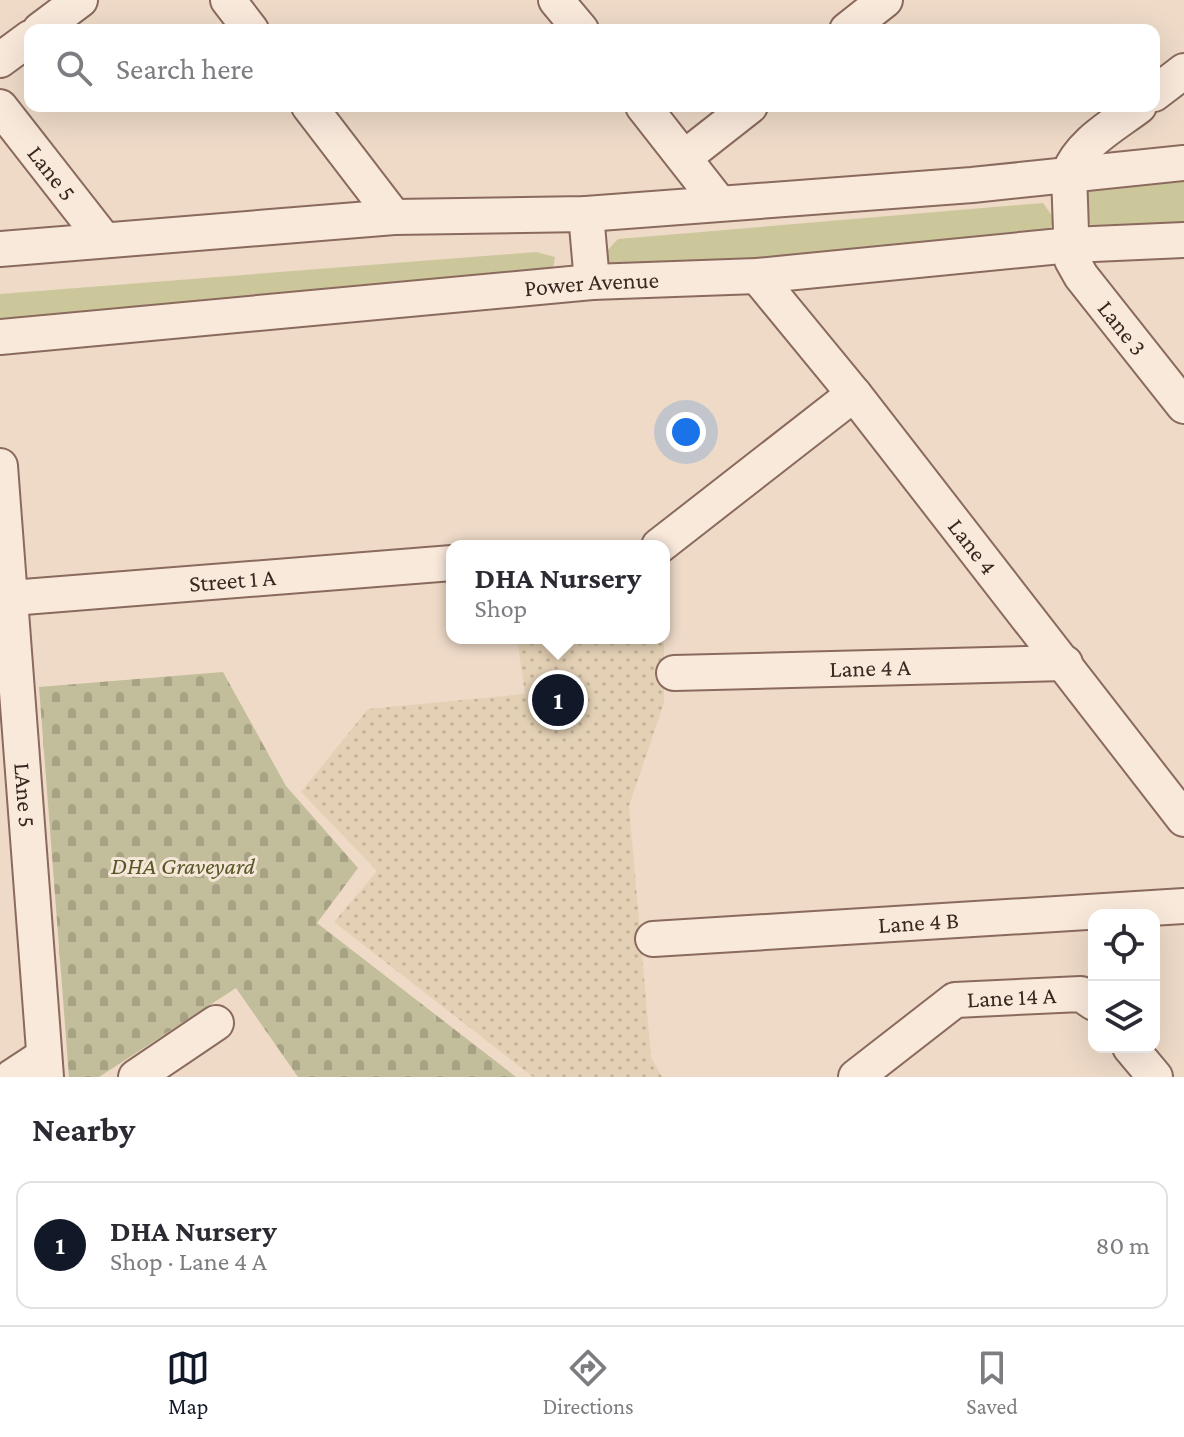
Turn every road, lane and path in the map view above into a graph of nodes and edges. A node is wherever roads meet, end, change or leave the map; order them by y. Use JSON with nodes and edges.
{"nodes":[{"id":1,"x":80,"y":0,"type":"edge"},
{"id":2,"x":228,"y":0,"type":"edge"},
{"id":3,"x":556,"y":0,"type":"edge"},
{"id":4,"x":885,"y":0,"type":"edge"},
{"id":5,"x":48,"y":24,"type":"edge"},
{"id":6,"x":246,"y":24,"type":"edge"},
{"id":7,"x":576,"y":24,"type":"edge"},
{"id":8,"x":855,"y":24,"type":"edge"},
{"id":9,"x":24,"y":42,"type":"edge"},
{"id":10,"x":0,"y":60,"type":"edge"},
{"id":11,"x":1184,"y":71,"type":"edge"},
{"id":12,"x":1160,"y":89,"type":"edge"},
{"id":13,"x":0,"y":107,"type":"edge"},
{"id":14,"x":314,"y":112,"type":"edge"},
{"id":15,"x":648,"y":112,"type":"edge"},
{"id":16,"x":742,"y":112,"type":"edge"},
{"id":17,"x":1131,"y":112,"type":"edge"},
{"id":18,"x":685,"y":157,"type":"junction"},
{"id":19,"x":1184,"y":163,"type":"edge"},
{"id":20,"x":1069,"y":173,"type":"junction"},
{"id":21,"x":719,"y":203,"type":"junction"},
{"id":22,"x":586,"y":214,"type":"junction"},
{"id":23,"x":394,"y":217,"type":"junction"},
{"id":24,"x":104,"y":240,"type":"junction"},
{"id":25,"x":1184,"y":240,"type":"edge"},
{"id":26,"x":1071,"y":245,"type":"junction"},
{"id":27,"x":0,"y":249,"type":"edge"},
{"id":28,"x":757,"y":276,"type":"junction"},
{"id":29,"x":592,"y":282,"type":"junction"},
{"id":30,"x":0,"y":337,"type":"edge"},
{"id":31,"x":854,"y":394,"type":"junction"},
{"id":32,"x":1184,"y":406,"type":"edge"},
{"id":33,"x":0,"y":466,"type":"edge"},
{"id":34,"x":667,"y":540,"type":"edge"},
{"id":35,"x":446,"y":563,"type":"edge"},
{"id":36,"x":11,"y":598,"type":"junction"},
{"id":37,"x":1065,"y":663,"type":"junction"},
{"id":38,"x":674,"y":673,"type":"dead end"},
{"id":39,"x":1184,"y":819,"type":"edge"},
{"id":40,"x":1184,"y":906,"type":"edge"},
{"id":41,"x":653,"y":939,"type":"dead end"},
{"id":42,"x":1088,"y":999,"type":"edge"},
{"id":43,"x":216,"y":1023,"type":"dead end"},
{"id":44,"x":1135,"y":1053,"type":"edge"},
{"id":45,"x":45,"y":1067,"type":"edge"},
{"id":46,"x":12,"y":1077,"type":"edge"},
{"id":47,"x":136,"y":1077,"type":"edge"},
{"id":48,"x":856,"y":1077,"type":"edge"},
{"id":49,"x":1155,"y":1077,"type":"edge"}],
"edges":[{"from":1,"to":5,"type":"street"},
{"from":2,"to":6,"type":"street"},
{"from":3,"to":7,"type":"street"},
{"from":4,"to":8,"type":"street"},
{"from":9,"to":10,"type":"street"},
{"from":11,"to":12,"type":"street"},
{"from":13,"to":24,"type":"street","name":"Lane 5"},
{"from":14,"to":23,"type":"street"},
{"from":15,"to":18,"type":"street"},
{"from":16,"to":18,"type":"street"},
{"from":17,"to":20,"type":"street"},
{"from":18,"to":21,"type":"street"},
{"from":19,"to":20,"type":"street"},
{"from":20,"to":21,"type":"street"},
{"from":20,"to":26,"type":"street","name":"Lane 3"},
{"from":21,"to":22,"type":"street"},
{"from":22,"to":23,"type":"street"},
{"from":22,"to":29,"type":"street"},
{"from":23,"to":24,"type":"street"},
{"from":24,"to":27,"type":"street"},
{"from":25,"to":26,"type":"street","name":"Power Avenue"},
{"from":26,"to":28,"type":"street","name":"Power Avenue"},
{"from":26,"to":32,"type":"street","name":"Lane 3"},
{"from":28,"to":29,"type":"street","name":"Power Avenue"},
{"from":28,"to":31,"type":"street","name":"Lane 4"},
{"from":29,"to":30,"type":"street","name":"Power Avenue"},
{"from":31,"to":34,"type":"street"},
{"from":31,"to":37,"type":"street","name":"Lane 4"},
{"from":33,"to":36,"type":"street","name":"LAne 5"},
{"from":35,"to":36,"type":"street","name":"Street 1 A"},
{"from":36,"to":45,"type":"street","name":"LAne 5"},
{"from":37,"to":38,"type":"street","name":"Lane 4 A"},
{"from":37,"to":39,"type":"street","name":"Lane 4"},
{"from":40,"to":41,"type":"street","name":"Lane 4 B"},
{"from":42,"to":48,"type":"street","name":"Lane 14 A"},
{"from":43,"to":47,"type":"street"},
{"from":44,"to":49,"type":"street"},
{"from":45,"to":46,"type":"street"}]}
